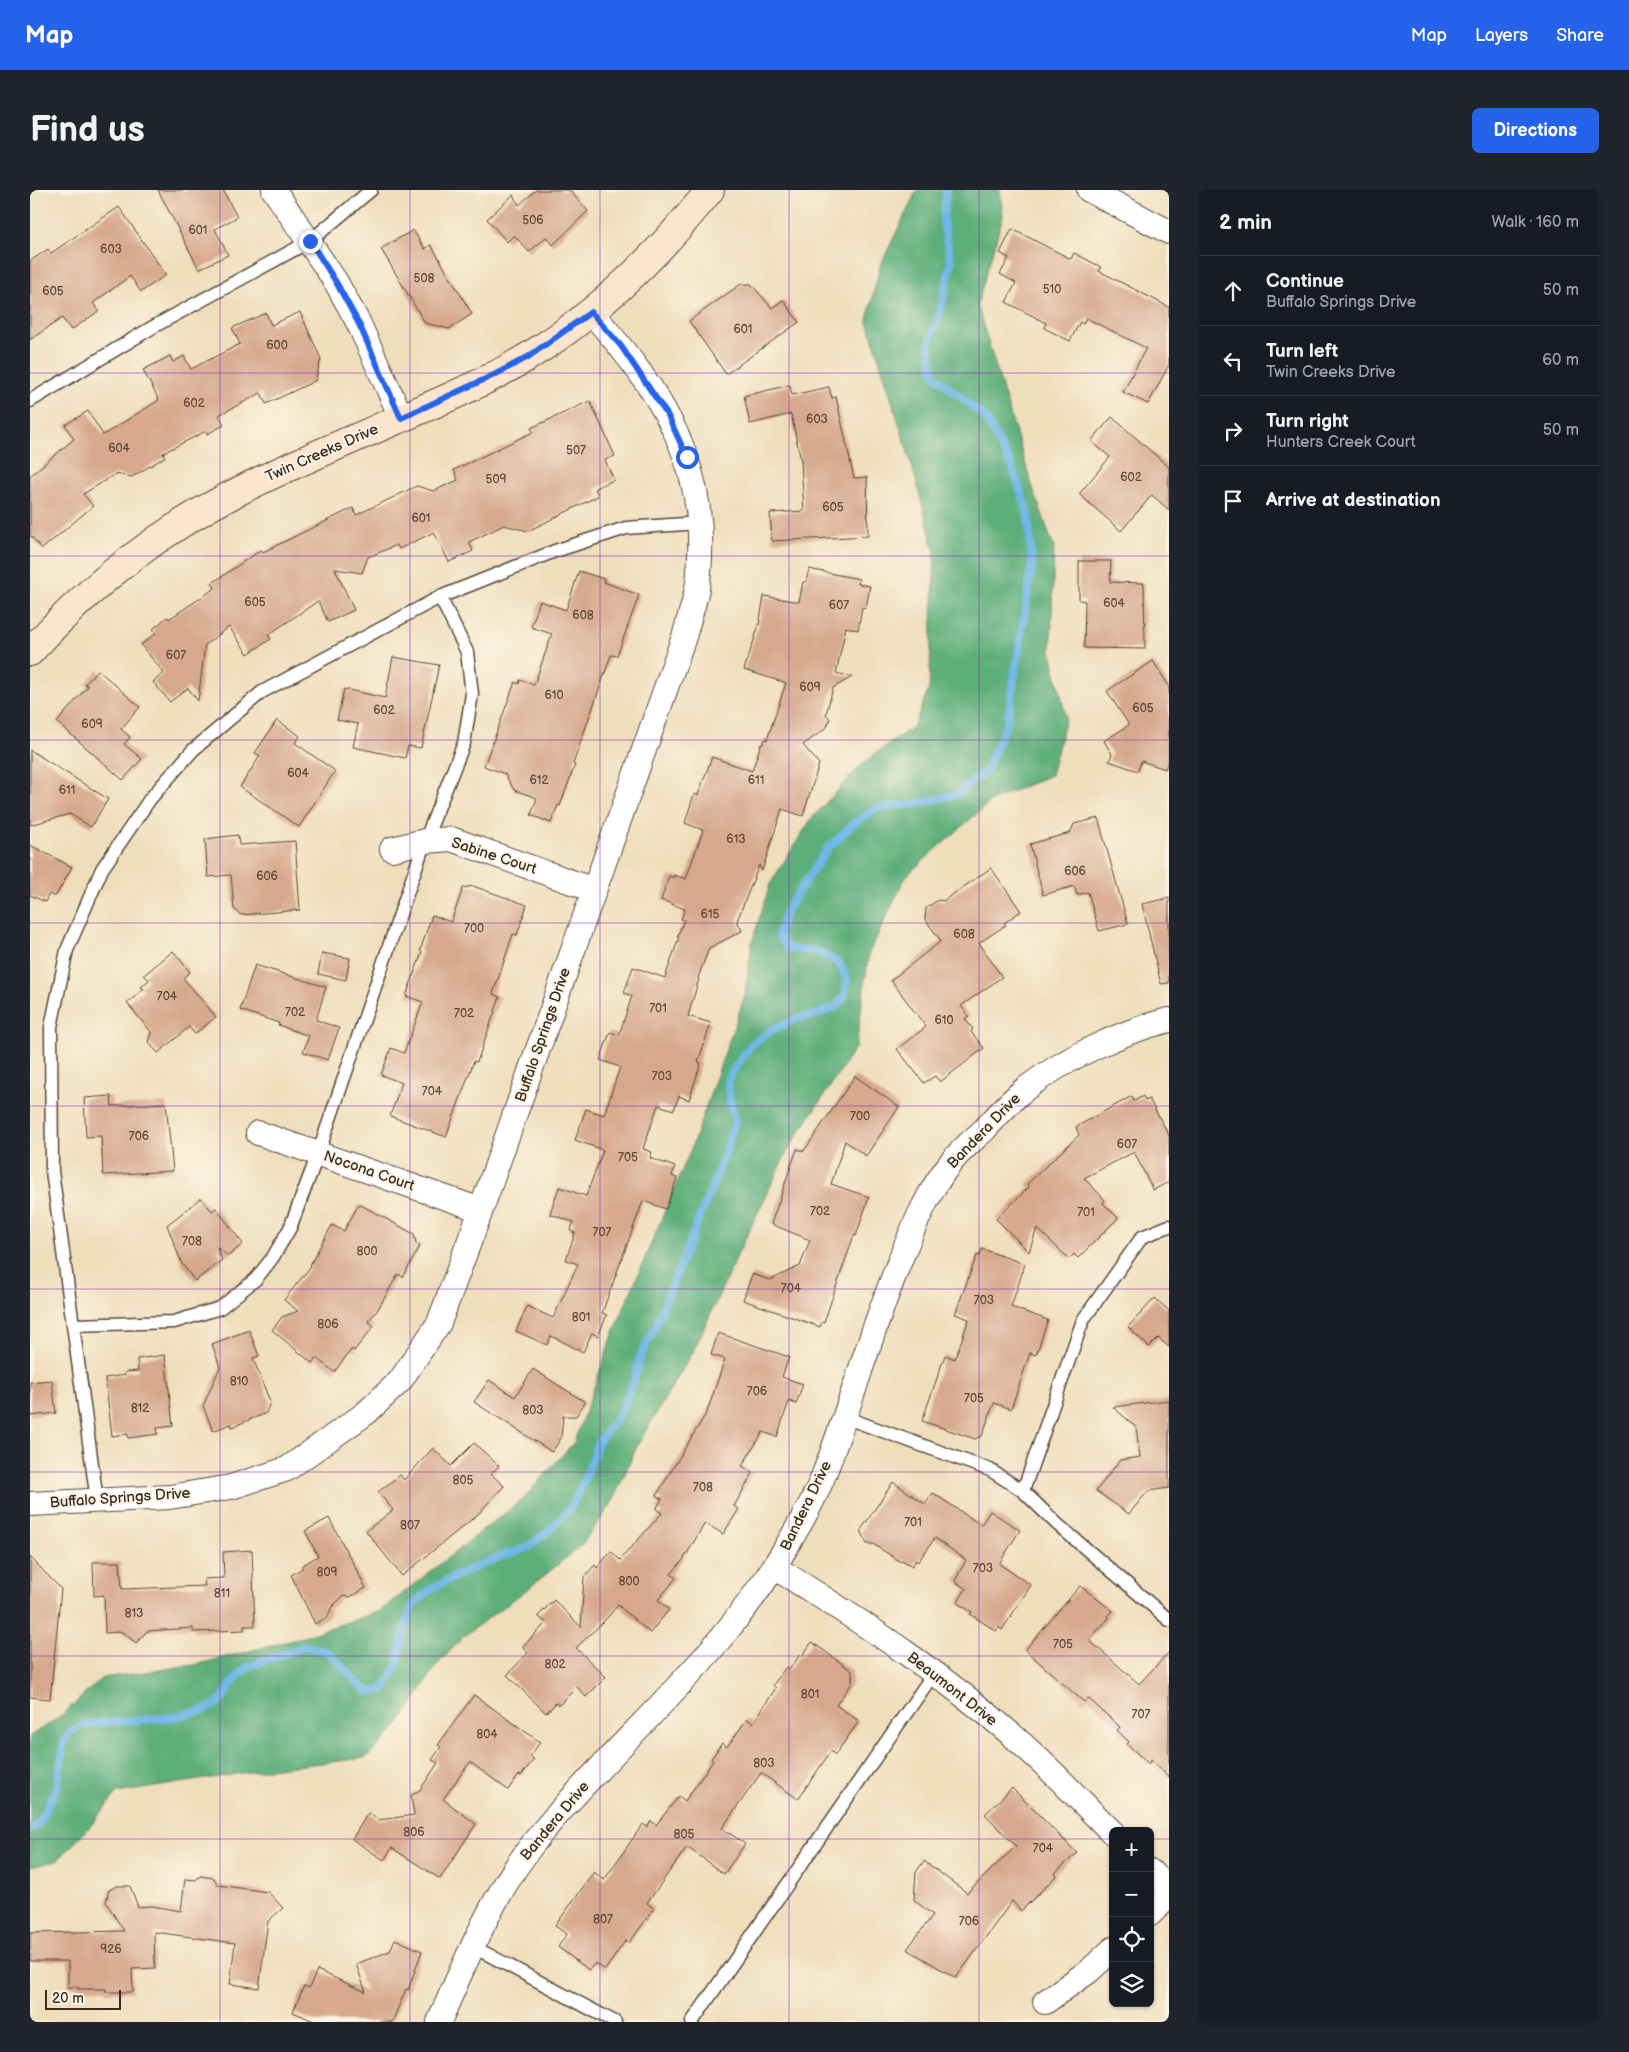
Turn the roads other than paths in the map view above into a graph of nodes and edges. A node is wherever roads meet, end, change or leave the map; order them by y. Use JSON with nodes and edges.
{"nodes":[{"id":1,"x":274,"y":190,"type":"edge"},
{"id":2,"x":370,"y":190,"type":"edge"},
{"id":3,"x":710,"y":190,"type":"edge"},
{"id":4,"x":1089,"y":190,"type":"edge"},
{"id":5,"x":1125,"y":198,"type":"edge"},
{"id":6,"x":1169,"y":232,"type":"edge"},
{"id":7,"x":310,"y":241,"type":"junction"},
{"id":8,"x":591,"y":312,"type":"junction"},
{"id":9,"x":30,"y":401,"type":"edge"},
{"id":10,"x":401,"y":418,"type":"junction"},
{"id":11,"x":700,"y":523,"type":"junction"},
{"id":12,"x":440,"y":598,"type":"junction"},
{"id":13,"x":30,"y":652,"type":"edge"},
{"id":14,"x":425,"y":841,"type":"junction"},
{"id":15,"x":392,"y":849,"type":"dead end"},
{"id":16,"x":594,"y":890,"type":"junction"},
{"id":17,"x":1169,"y":1020,"type":"edge"},
{"id":18,"x":258,"y":1133,"type":"dead end"},
{"id":19,"x":318,"y":1154,"type":"junction"},
{"id":20,"x":481,"y":1210,"type":"junction"},
{"id":21,"x":1169,"y":1226,"type":"edge"},
{"id":22,"x":73,"y":1325,"type":"junction"},
{"id":23,"x":844,"y":1417,"type":"junction"},
{"id":24,"x":1023,"y":1491,"type":"junction"},
{"id":25,"x":97,"y":1501,"type":"junction"},
{"id":26,"x":30,"y":1504,"type":"edge"},
{"id":27,"x":774,"y":1567,"type":"junction"},
{"id":28,"x":1169,"y":1620,"type":"edge"},
{"id":29,"x":934,"y":1674,"type":"junction"},
{"id":30,"x":1109,"y":1830,"type":"edge"},
{"id":31,"x":1151,"y":1872,"type":"edge"},
{"id":32,"x":1169,"y":1890,"type":"edge"},
{"id":33,"x":1169,"y":1896,"type":"edge"},
{"id":34,"x":1154,"y":1910,"type":"edge"},
{"id":35,"x":472,"y":1946,"type":"junction"},
{"id":36,"x":1109,"y":1953,"type":"edge"},
{"id":37,"x":1045,"y":2002,"type":"dead end"},
{"id":38,"x":439,"y":2022,"type":"edge"},
{"id":39,"x":615,"y":2022,"type":"edge"},
{"id":40,"x":692,"y":2022,"type":"edge"}],
"edges":[{"from":1,"to":7,"type":"street"},
{"from":2,"to":7,"type":"lane"},
{"from":3,"to":8,"type":"street","name":"Twin Creeks Drive"},
{"from":4,"to":5,"type":"street"},
{"from":5,"to":6,"type":"street"},
{"from":7,"to":9,"type":"lane"},
{"from":7,"to":10,"type":"street"},
{"from":8,"to":10,"type":"street","name":"Twin Creeks Drive"},
{"from":8,"to":11,"type":"street","name":"Buffalo Springs Drive"},
{"from":10,"to":13,"type":"street","name":"Twin Creeks Drive"},
{"from":11,"to":12,"type":"lane"},
{"from":11,"to":16,"type":"street","name":"Buffalo Springs Drive"},
{"from":12,"to":14,"type":"lane"},
{"from":12,"to":22,"type":"lane"},
{"from":14,"to":15,"type":"street","name":"Sabine Court"},
{"from":14,"to":16,"type":"street","name":"Sabine Court"},
{"from":14,"to":19,"type":"lane"},
{"from":16,"to":20,"type":"street","name":"Buffalo Springs Drive"},
{"from":17,"to":23,"type":"street","name":"Bandera Drive"},
{"from":18,"to":19,"type":"street","name":"Nocona Court"},
{"from":19,"to":20,"type":"street","name":"Nocona Court"},
{"from":19,"to":22,"type":"lane"},
{"from":20,"to":25,"type":"street","name":"Buffalo Springs Drive"},
{"from":21,"to":24,"type":"lane"},
{"from":22,"to":25,"type":"lane"},
{"from":23,"to":24,"type":"lane"},
{"from":23,"to":27,"type":"street","name":"Bandera Drive"},
{"from":24,"to":28,"type":"lane"},
{"from":25,"to":26,"type":"street","name":"Buffalo Springs Drive"},
{"from":27,"to":29,"type":"street","name":"Beaumont Drive"},
{"from":27,"to":35,"type":"street","name":"Bandera Drive"},
{"from":29,"to":30,"type":"street","name":"Beaumont Drive"},
{"from":29,"to":40,"type":"lane"},
{"from":31,"to":32,"type":"street"},
{"from":33,"to":34,"type":"street"},
{"from":35,"to":38,"type":"street","name":"Bandera Drive"},
{"from":35,"to":39,"type":"lane"},
{"from":36,"to":37,"type":"street"}]}
